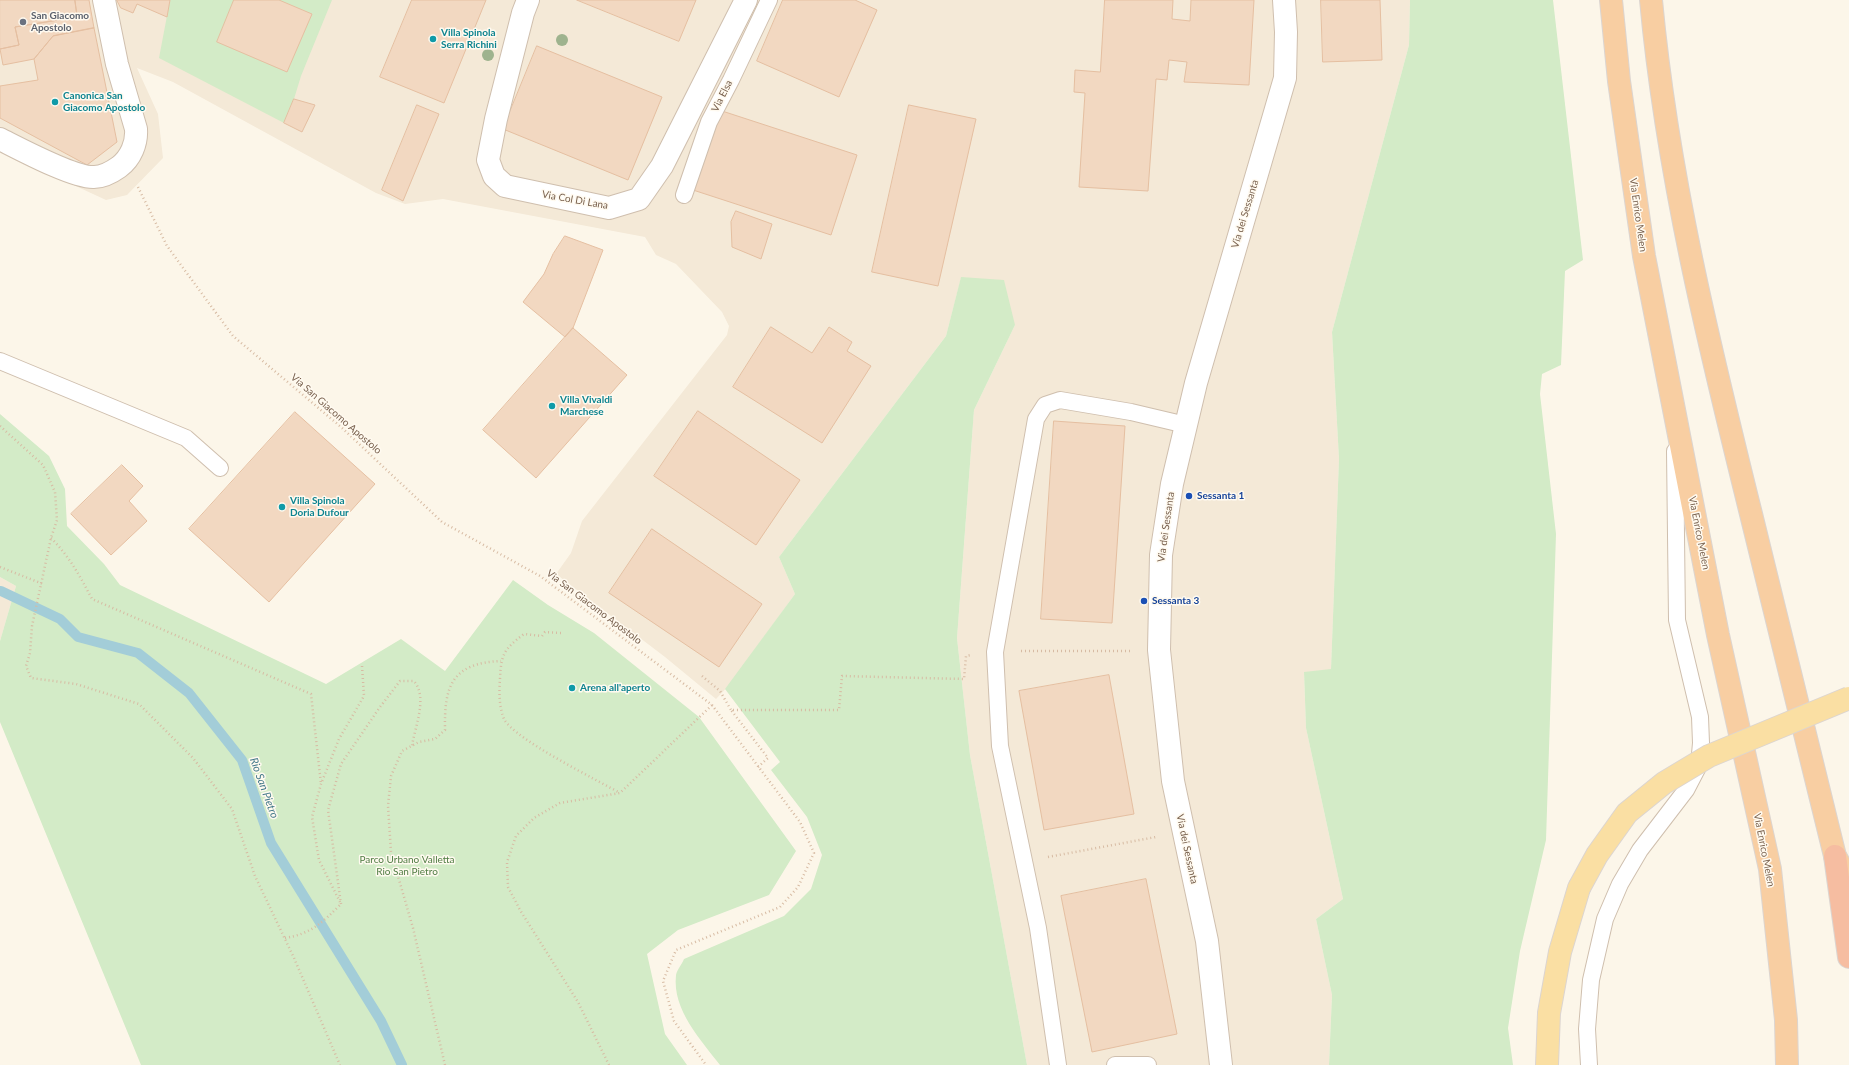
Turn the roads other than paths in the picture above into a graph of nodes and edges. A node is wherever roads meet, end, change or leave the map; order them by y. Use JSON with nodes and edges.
{"nodes":[{"id":1,"x":104,"y":0,"type":"edge"},
{"id":2,"x":528,"y":0,"type":"edge"},
{"id":3,"x":746,"y":0,"type":"edge"},
{"id":4,"x":769,"y":0,"type":"edge"},
{"id":5,"x":1284,"y":0,"type":"edge"},
{"id":6,"x":1611,"y":0,"type":"edge"},
{"id":7,"x":1652,"y":0,"type":"edge"},
{"id":8,"x":0,"y":139,"type":"edge"},
{"id":9,"x":684,"y":195,"type":"dead end"},
{"id":10,"x":0,"y":361,"type":"edge"},
{"id":11,"x":1674,"y":408,"type":"junction"},
{"id":12,"x":1186,"y":426,"type":"junction"},
{"id":13,"x":220,"y":468,"type":"dead end"},
{"id":14,"x":1849,"y":698,"type":"edge"},
{"id":15,"x":1835,"y":856,"type":"junction"},
{"id":16,"x":1849,"y":881,"type":"edge"},
{"id":17,"x":1849,"y":957,"type":"edge"},
{"id":18,"x":1058,"y":1065,"type":"edge"},
{"id":19,"x":1115,"y":1065,"type":"edge"},
{"id":20,"x":1148,"y":1065,"type":"edge"},
{"id":21,"x":1221,"y":1065,"type":"edge"},
{"id":22,"x":1547,"y":1065,"type":"edge"},
{"id":23,"x":1589,"y":1065,"type":"edge"},
{"id":24,"x":1787,"y":1065,"type":"edge"}],
"edges":[{"from":1,"to":8,"type":"street"},
{"from":2,"to":3,"type":"street","name":"Via Col Di Lana"},
{"from":4,"to":9,"type":"lane","name":"Via Elsa"},
{"from":5,"to":12,"type":"street","name":"Via dei Sessanta"},
{"from":6,"to":11,"type":"highway","name":"Via Enrico Melen"},
{"from":7,"to":15,"type":"highway"},
{"from":10,"to":13,"type":"lane"},
{"from":11,"to":23,"type":"lane"},
{"from":11,"to":24,"type":"highway","name":"Via Enrico Melen"},
{"from":12,"to":18,"type":"lane"},
{"from":12,"to":21,"type":"street","name":"Via dei Sessanta"},
{"from":14,"to":22,"type":"main road","bridge":true},
{"from":15,"to":16,"type":"highway"},
{"from":15,"to":17,"type":"highway"},
{"from":19,"to":20,"type":"lane"}]}
